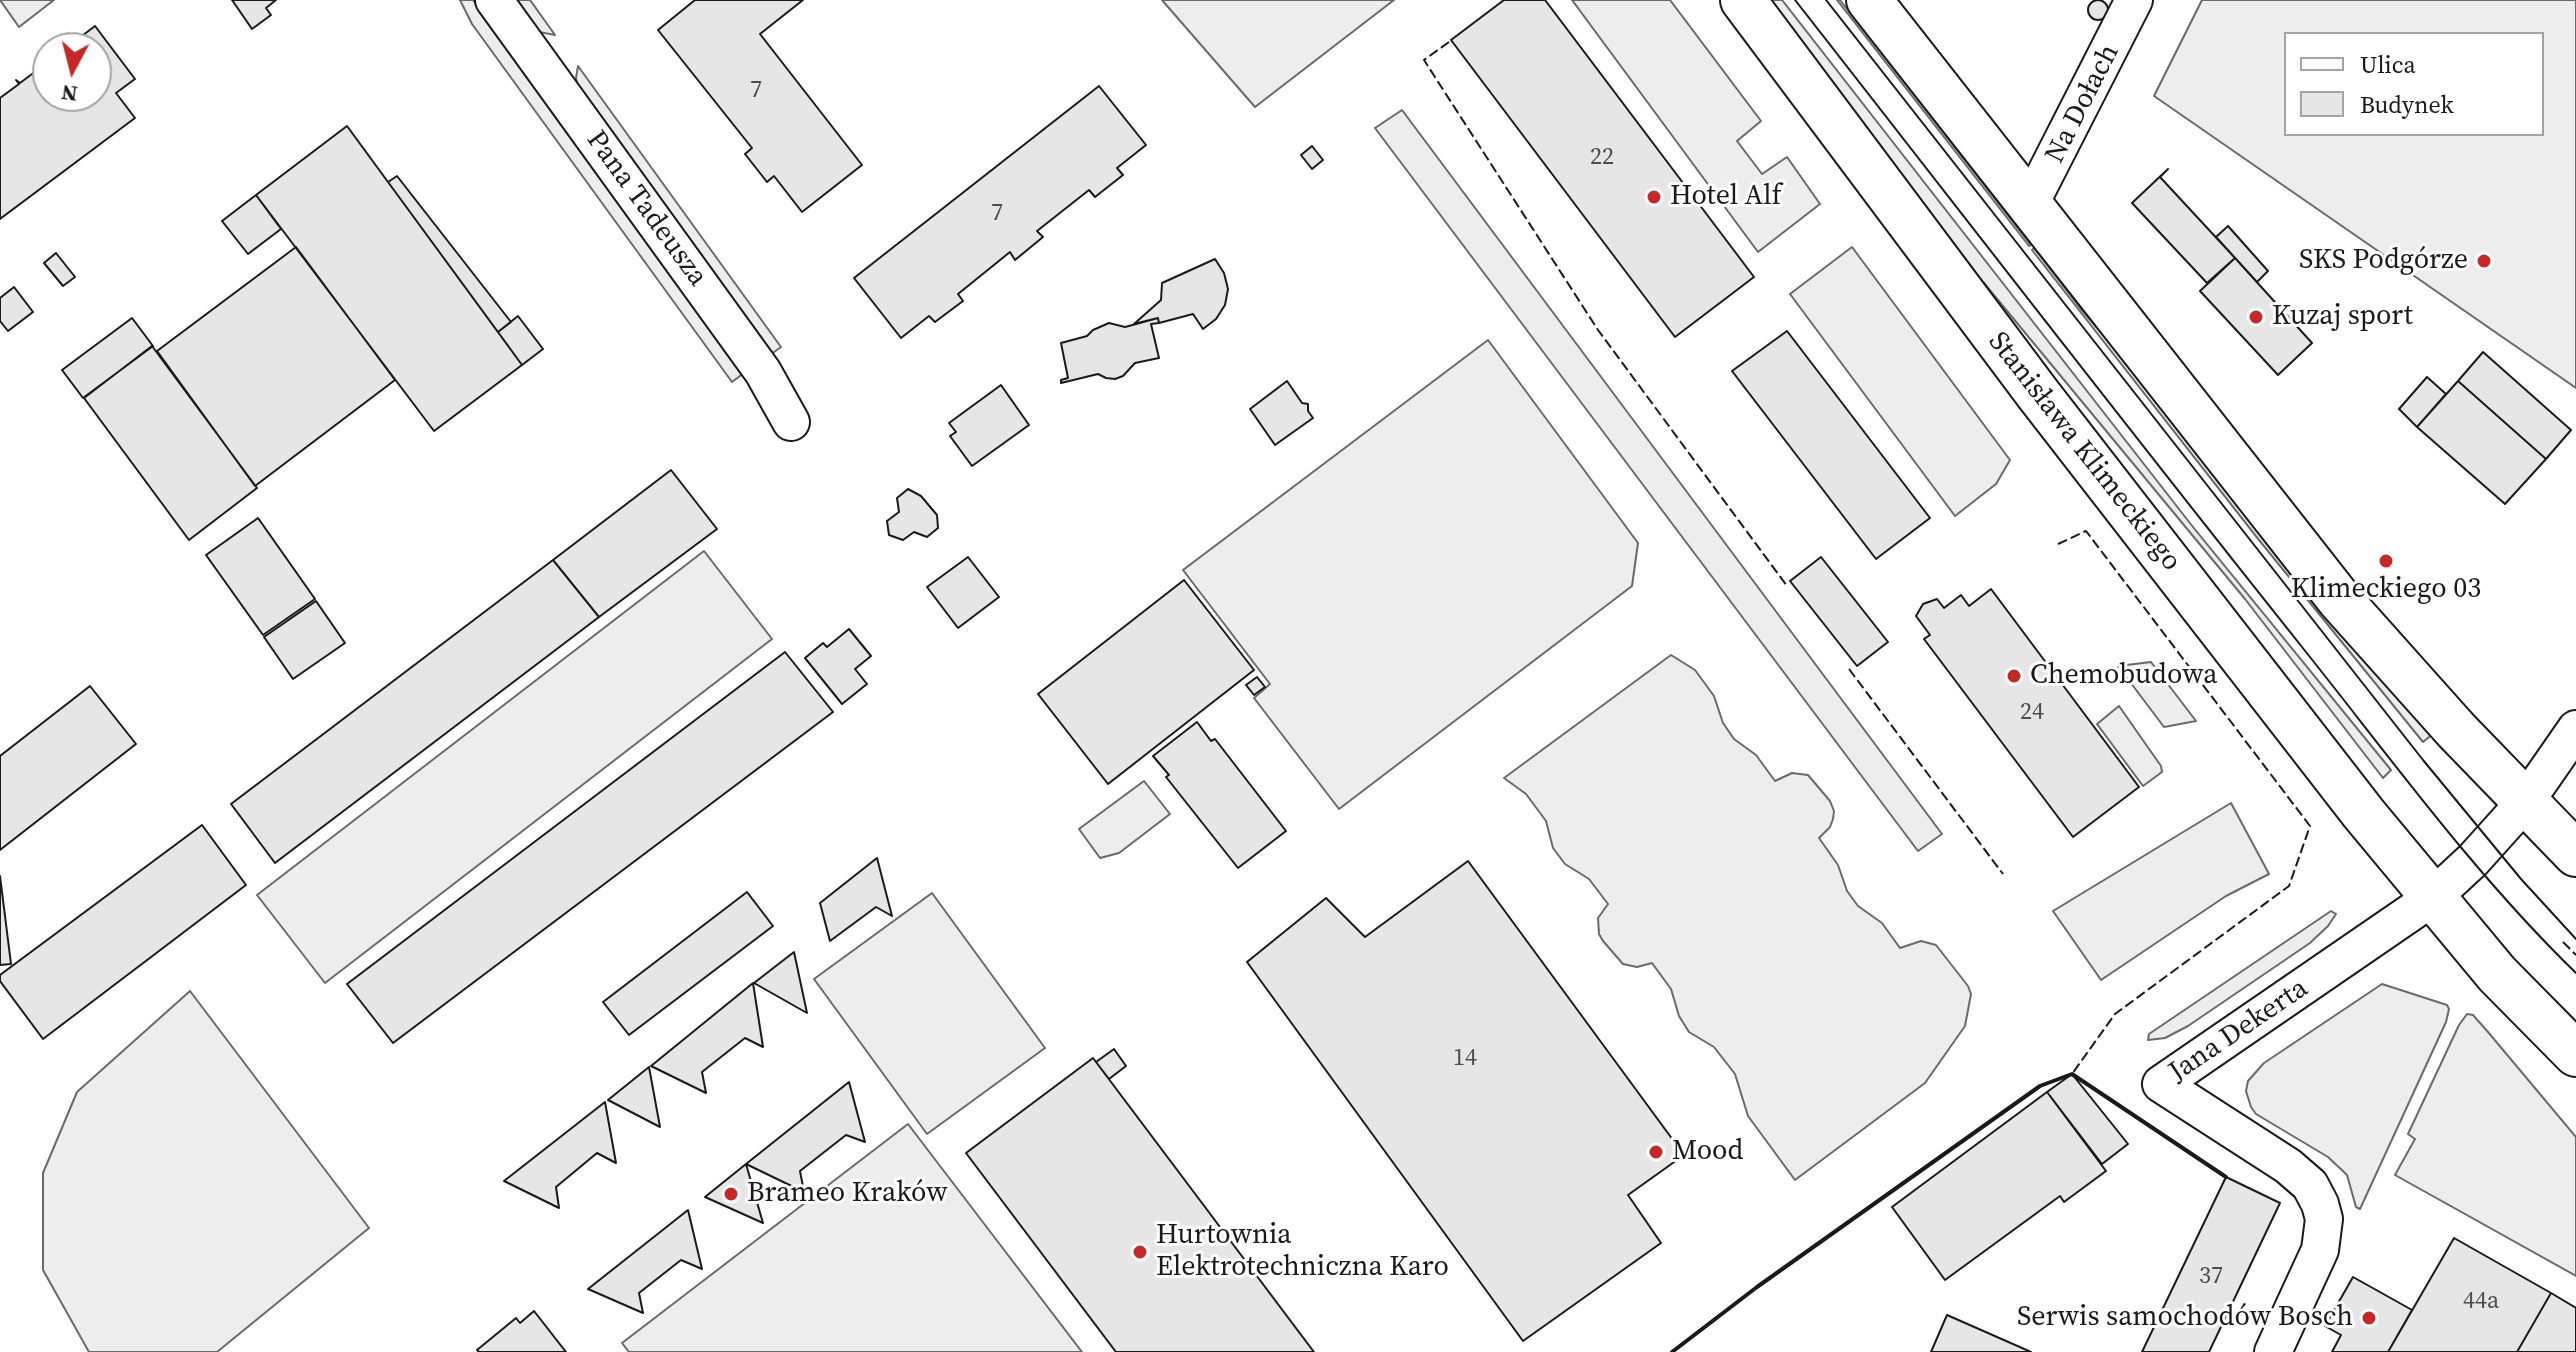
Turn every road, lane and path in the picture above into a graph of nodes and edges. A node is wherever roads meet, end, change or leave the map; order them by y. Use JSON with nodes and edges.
{"nodes":[{"id":1,"x":494,"y":0,"type":"edge"},
{"id":2,"x":1743,"y":0,"type":"edge"},
{"id":3,"x":1869,"y":0,"type":"edge"},
{"id":4,"x":2134,"y":0,"type":"edge"},
{"id":5,"x":2029,"y":206,"type":"junction"},
{"id":6,"x":791,"y":422,"type":"dead end"},
{"id":7,"x":2576,"y":729,"type":"edge"},
{"id":8,"x":2526,"y":801,"type":"junction"},
{"id":9,"x":2576,"y":854,"type":"edge"},
{"id":10,"x":2432,"y":898,"type":"junction"},
{"id":11,"x":2576,"y":1054,"type":"edge"},
{"id":12,"x":2273,"y":1352,"type":"edge"}],
"edges":[{"from":1,"to":6,"type":"street","name":"Pana Tadeusza"},
{"from":2,"to":10,"type":"main road","name":"Stanisława Klimeckiego"},
{"from":3,"to":5,"type":"main road"},
{"from":4,"to":5,"type":"street","name":"Na Dołach"},
{"from":5,"to":8,"type":"main road"},
{"from":7,"to":8,"type":"street","name":"Jana Dekerta"},
{"from":8,"to":9,"type":"main road"},
{"from":8,"to":10,"type":"street","name":"Jana Dekerta"},
{"from":10,"to":11,"type":"main road","name":"Stanisława Klimeckiego"},
{"from":10,"to":12,"type":"street","name":"Jana Dekerta"}]}
